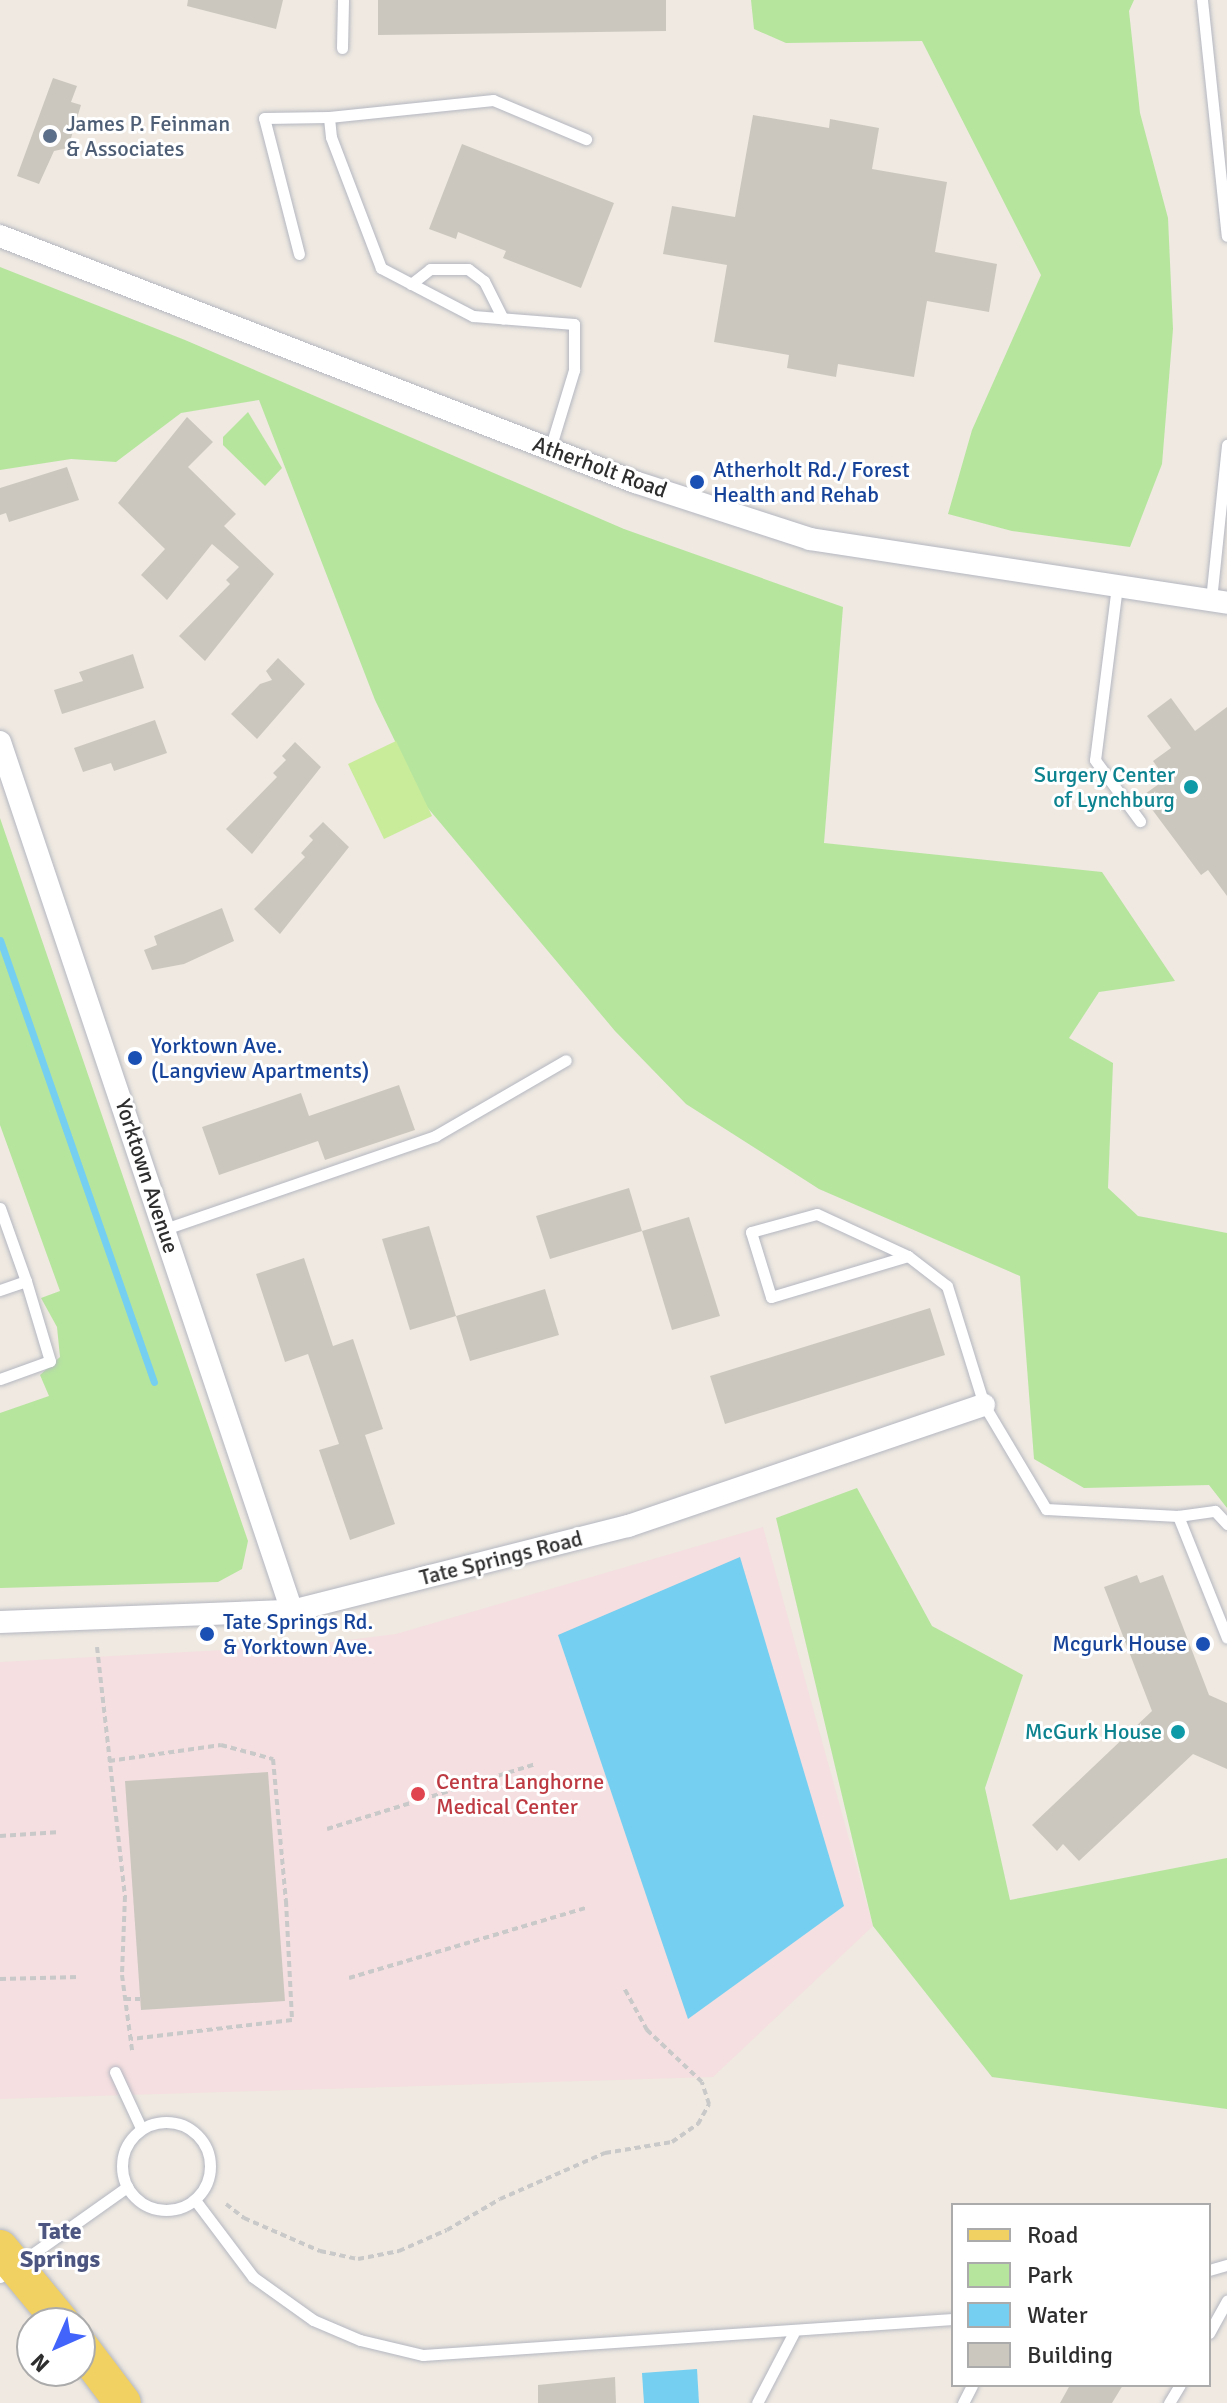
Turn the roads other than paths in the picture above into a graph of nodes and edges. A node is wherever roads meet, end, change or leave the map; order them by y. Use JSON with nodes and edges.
{"nodes":[{"id":1,"x":343,"y":0,"type":"edge"},
{"id":2,"x":1202,"y":0,"type":"edge"},
{"id":3,"x":342,"y":48,"type":"dead end"},
{"id":4,"x":329,"y":117,"type":"junction"},
{"id":5,"x":586,"y":139,"type":"dead end"},
{"id":6,"x":0,"y":236,"type":"edge"},
{"id":7,"x":1227,"y":236,"type":"edge"},
{"id":8,"x":299,"y":254,"type":"dead end"},
{"id":9,"x":411,"y":284,"type":"junction"},
{"id":10,"x":503,"y":319,"type":"junction"},
{"id":11,"x":1227,"y":445,"type":"edge"},
{"id":12,"x":550,"y":449,"type":"junction"},
{"id":13,"x":1224,"y":524,"type":"edge"},
{"id":14,"x":1117,"y":586,"type":"junction"},
{"id":15,"x":1219,"y":601,"type":"edge"},
{"id":16,"x":0,"y":742,"type":"edge"},
{"id":17,"x":1140,"y":821,"type":"dead end"},
{"id":18,"x":566,"y":1060,"type":"dead end"},
{"id":19,"x":0,"y":1208,"type":"edge"},
{"id":20,"x":165,"y":1229,"type":"junction"},
{"id":21,"x":908,"y":1256,"type":"junction"},
{"id":22,"x":26,"y":1281,"type":"junction"},
{"id":23,"x":0,"y":1290,"type":"edge"},
{"id":24,"x":0,"y":1379,"type":"edge"},
{"id":25,"x":984,"y":1405,"type":"junction"},
{"id":26,"x":1178,"y":1516,"type":"junction"},
{"id":27,"x":1227,"y":1524,"type":"edge"},
{"id":28,"x":292,"y":1611,"type":"junction"},
{"id":29,"x":0,"y":1622,"type":"edge"},
{"id":30,"x":1227,"y":1638,"type":"edge"},
{"id":31,"x":115,"y":2072,"type":"dead end"},
{"id":32,"x":141,"y":2128,"type":"junction"},
{"id":33,"x":127,"y":2187,"type":"junction"},
{"id":34,"x":195,"y":2200,"type":"junction"},
{"id":35,"x":5,"y":2262,"type":"edge"},
{"id":36,"x":1227,"y":2301,"type":"edge"},
{"id":37,"x":47,"y":2307,"type":"edge"},
{"id":38,"x":951,"y":2319,"type":"edge"},
{"id":39,"x":1211,"y":2329,"type":"edge"},
{"id":40,"x":793,"y":2334,"type":"junction"},
{"id":41,"x":96,"y":2369,"type":"edge"},
{"id":42,"x":118,"y":2401,"type":"edge"},
{"id":43,"x":757,"y":2403,"type":"edge"}],
"edges":[{"from":1,"to":3,"type":"lane"},
{"from":2,"to":7,"type":"lane"},
{"from":4,"to":5,"type":"lane"},
{"from":4,"to":8,"type":"lane"},
{"from":4,"to":9,"type":"lane"},
{"from":6,"to":12,"type":"street","name":"Atherholt Road"},
{"from":9,"to":10,"type":"lane"},
{"from":9,"to":10,"type":"lane"},
{"from":10,"to":12,"type":"lane"},
{"from":11,"to":13,"type":"lane"},
{"from":12,"to":14,"type":"street","name":"Atherholt Road"},
{"from":13,"to":15,"type":"lane"},
{"from":14,"to":15,"type":"street","name":"Atherholt Road"},
{"from":14,"to":17,"type":"lane"},
{"from":16,"to":20,"type":"street","name":"Yorktown Avenue"},
{"from":18,"to":20,"type":"lane"},
{"from":19,"to":22,"type":"lane"},
{"from":20,"to":28,"type":"street","name":"Yorktown Avenue"},
{"from":21,"to":21,"type":"lane"},
{"from":21,"to":25,"type":"lane"},
{"from":22,"to":23,"type":"lane"},
{"from":22,"to":24,"type":"lane"},
{"from":25,"to":26,"type":"lane"},
{"from":25,"to":28,"type":"street","name":"Tate Springs Road"},
{"from":26,"to":27,"type":"lane"},
{"from":26,"to":30,"type":"lane"},
{"from":28,"to":29,"type":"street","name":"Tate Springs Road"},
{"from":31,"to":32,"type":"lane"},
{"from":32,"to":33,"type":"lane"},
{"from":32,"to":34,"type":"lane"},
{"from":33,"to":34,"type":"lane"},
{"from":33,"to":35,"type":"lane"},
{"from":34,"to":40,"type":"lane"},
{"from":35,"to":37,"type":"main road"},
{"from":36,"to":39,"type":"lane"},
{"from":38,"to":40,"type":"lane"},
{"from":40,"to":43,"type":"lane"},
{"from":41,"to":42,"type":"main road"}]}
